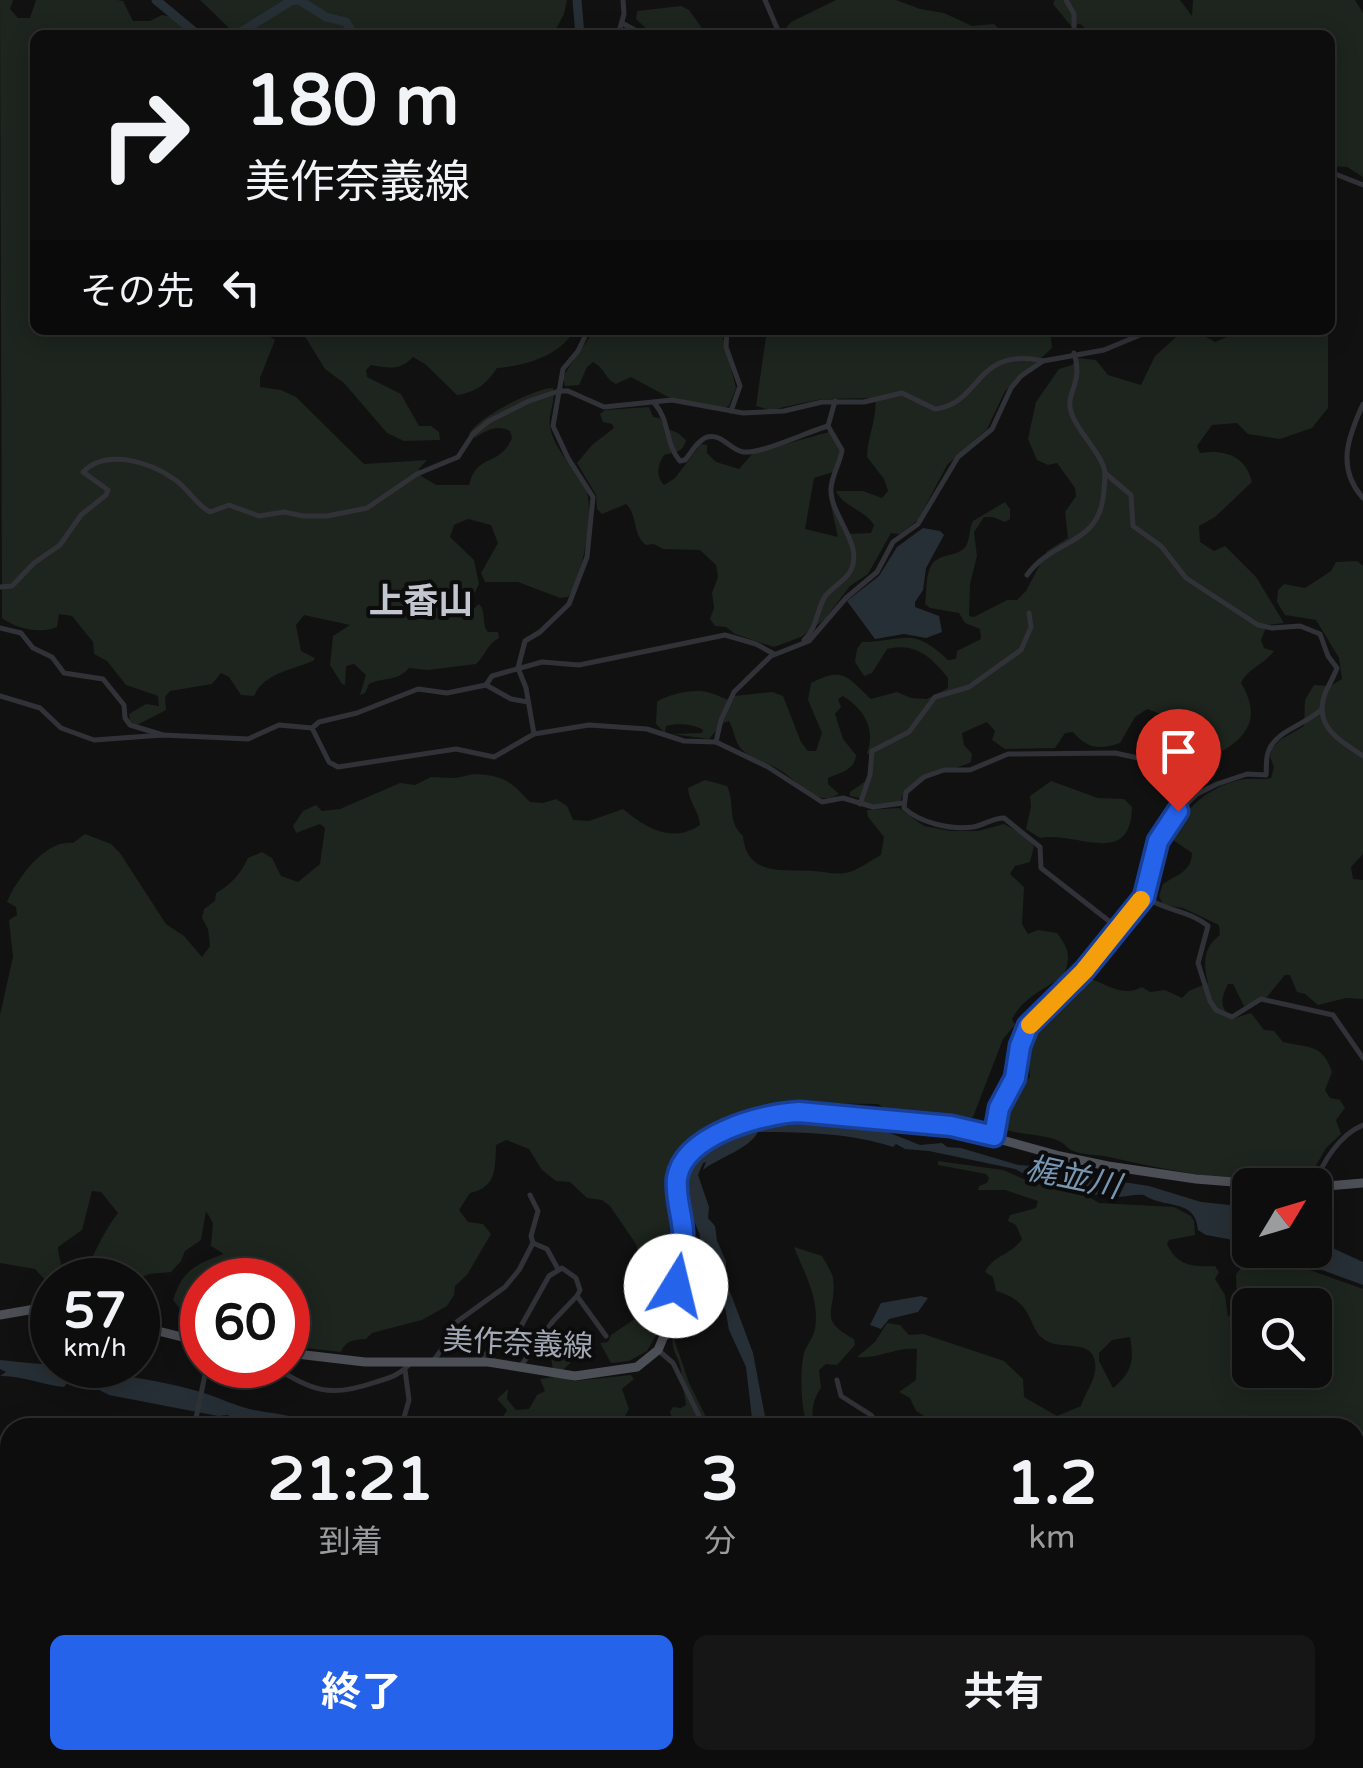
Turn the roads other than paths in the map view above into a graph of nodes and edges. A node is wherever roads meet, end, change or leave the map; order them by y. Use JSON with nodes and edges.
{"nodes":[{"id":1,"x":623,"y":0,"type":"edge"},
{"id":2,"x":765,"y":0,"type":"edge"},
{"id":3,"x":1066,"y":0,"type":"edge"},
{"id":4,"x":622,"y":23,"type":"junction"},
{"id":5,"x":620,"y":30,"type":"edge"},
{"id":6,"x":635,"y":30,"type":"edge"},
{"id":7,"x":778,"y":30,"type":"edge"},
{"id":8,"x":1074,"y":30,"type":"edge"},
{"id":9,"x":1335,"y":174,"type":"edge"},
{"id":10,"x":1363,"y":185,"type":"edge"},
{"id":11,"x":586,"y":335,"type":"edge"},
{"id":12,"x":727,"y":335,"type":"edge"},
{"id":13,"x":1140,"y":335,"type":"edge"},
{"id":14,"x":1074,"y":353,"type":"junction"},
{"id":15,"x":1043,"y":361,"type":"junction"},
{"id":16,"x":559,"y":391,"type":"junction"},
{"id":17,"x":835,"y":401,"type":"junction"},
{"id":18,"x":654,"y":403,"type":"junction"},
{"id":19,"x":1363,"y":404,"type":"edge"},
{"id":20,"x":731,"y":411,"type":"junction"},
{"id":21,"x":828,"y":426,"type":"junction"},
{"id":22,"x":1105,"y":474,"type":"junction"},
{"id":23,"x":1363,"y":498,"type":"edge"},
{"id":24,"x":1027,"y":575,"type":"dead end"},
{"id":25,"x":0,"y":587,"type":"edge"},
{"id":26,"x":1028,"y":613,"type":"dead end"},
{"id":27,"x":0,"y":628,"type":"edge"},
{"id":28,"x":789,"y":649,"type":"junction"},
{"id":29,"x":774,"y":654,"type":"junction"},
{"id":30,"x":518,"y":668,"type":"junction"},
{"id":31,"x":486,"y":685,"type":"junction"},
{"id":32,"x":0,"y":696,"type":"edge"},
{"id":33,"x":528,"y":702,"type":"junction"},
{"id":34,"x":1322,"y":709,"type":"junction"},
{"id":35,"x":312,"y":728,"type":"junction"},
{"id":36,"x":534,"y":734,"type":"junction"},
{"id":37,"x":163,"y":735,"type":"junction"},
{"id":38,"x":716,"y":742,"type":"junction"},
{"id":39,"x":1363,"y":756,"type":"edge"},
{"id":40,"x":1192,"y":798,"type":"junction"},
{"id":41,"x":860,"y":804,"type":"junction"},
{"id":42,"x":902,"y":804,"type":"junction"},
{"id":43,"x":1144,"y":897,"type":"junction"},
{"id":44,"x":1118,"y":928,"type":"junction"},
{"id":45,"x":1363,"y":1058,"type":"edge"},
{"id":46,"x":1363,"y":1125,"type":"edge"},
{"id":47,"x":994,"y":1136,"type":"junction"},
{"id":48,"x":1324,"y":1168,"type":"edge"},
{"id":49,"x":1232,"y":1181,"type":"edge"},
{"id":50,"x":1363,"y":1182,"type":"edge"},
{"id":51,"x":1332,"y":1185,"type":"edge"},
{"id":52,"x":530,"y":1196,"type":"dead end"},
{"id":53,"x":533,"y":1243,"type":"junction"},
{"id":54,"x":558,"y":1269,"type":"junction"},
{"id":55,"x":577,"y":1296,"type":"junction"},
{"id":56,"x":30,"y":1310,"type":"edge"},
{"id":57,"x":0,"y":1315,"type":"edge"},
{"id":58,"x":606,"y":1336,"type":"dead end"},
{"id":59,"x":493,"y":1350,"type":"junction"},
{"id":60,"x":658,"y":1350,"type":"junction"},
{"id":61,"x":310,"y":1356,"type":"edge"},
{"id":62,"x":433,"y":1362,"type":"junction"},
{"id":63,"x":476,"y":1362,"type":"junction"},
{"id":64,"x":498,"y":1363,"type":"junction"},
{"id":65,"x":408,"y":1366,"type":"junction"},
{"id":66,"x":520,"y":1367,"type":"junction"},
{"id":67,"x":837,"y":1380,"type":"dead end"},
{"id":68,"x":310,"y":1386,"type":"edge"},
{"id":69,"x":202,"y":1388,"type":"edge"},
{"id":70,"x":196,"y":1418,"type":"edge"},
{"id":71,"x":404,"y":1418,"type":"edge"},
{"id":72,"x":700,"y":1418,"type":"edge"},
{"id":73,"x":873,"y":1418,"type":"edge"}],
"edges":[{"from":1,"to":4,"type":"street"},
{"from":2,"to":7,"type":"street"},
{"from":3,"to":8,"type":"street"},
{"from":4,"to":5,"type":"street"},
{"from":4,"to":6,"type":"street"},
{"from":9,"to":10,"type":"street"},
{"from":11,"to":16,"type":"street"},
{"from":12,"to":20,"type":"street"},
{"from":13,"to":14,"type":"street"},
{"from":14,"to":15,"type":"street"},
{"from":14,"to":22,"type":"street"},
{"from":15,"to":17,"type":"street"},
{"from":15,"to":28,"type":"street"},
{"from":16,"to":18,"type":"street"},
{"from":16,"to":25,"type":"street"},
{"from":16,"to":30,"type":"street"},
{"from":17,"to":20,"type":"street"},
{"from":17,"to":21,"type":"street"},
{"from":18,"to":20,"type":"street"},
{"from":18,"to":21,"type":"street"},
{"from":19,"to":23,"type":"street"},
{"from":21,"to":28,"type":"street"},
{"from":22,"to":24,"type":"street"},
{"from":22,"to":34,"type":"street"},
{"from":26,"to":41,"type":"street"},
{"from":27,"to":37,"type":"street"},
{"from":28,"to":29,"type":"street"},
{"from":29,"to":30,"type":"street"},
{"from":29,"to":38,"type":"street"},
{"from":30,"to":31,"type":"street"},
{"from":30,"to":33,"type":"street"},
{"from":31,"to":33,"type":"street"},
{"from":31,"to":35,"type":"street"},
{"from":32,"to":37,"type":"street"},
{"from":33,"to":36,"type":"street"},
{"from":34,"to":39,"type":"street"},
{"from":34,"to":40,"type":"street"},
{"from":35,"to":36,"type":"street"},
{"from":35,"to":37,"type":"street"},
{"from":36,"to":38,"type":"street"},
{"from":38,"to":41,"type":"street"},
{"from":40,"to":42,"type":"street"},
{"from":40,"to":43,"type":"street"},
{"from":41,"to":42,"type":"street"},
{"from":42,"to":44,"type":"street"},
{"from":43,"to":44,"type":"street"},
{"from":43,"to":45,"type":"street"},
{"from":44,"to":47,"type":"street"},
{"from":46,"to":48,"type":"street"},
{"from":47,"to":49,"type":"main road"},
{"from":47,"to":60,"type":"main road"},
{"from":50,"to":51,"type":"main road"},
{"from":52,"to":53,"type":"street"},
{"from":53,"to":54,"type":"street"},
{"from":53,"to":62,"type":"street"},
{"from":54,"to":55,"type":"street"},
{"from":54,"to":59,"type":"street"},
{"from":55,"to":58,"type":"street"},
{"from":55,"to":66,"type":"street"},
{"from":56,"to":57,"type":"main road"},
{"from":59,"to":63,"type":"street"},
{"from":59,"to":64,"type":"street"},
{"from":60,"to":66,"type":"main road","name":"美作奈義線"},
{"from":60,"to":72,"type":"street"},
{"from":61,"to":65,"type":"main road","name":"美作奈義線"},
{"from":62,"to":63,"type":"main road","name":"美作奈義線"},
{"from":62,"to":65,"type":"main road","name":"美作奈義線"},
{"from":63,"to":64,"type":"main road","name":"美作奈義線"},
{"from":64,"to":66,"type":"main road","name":"美作奈義線"},
{"from":65,"to":68,"type":"street"},
{"from":65,"to":71,"type":"street"},
{"from":67,"to":73,"type":"street"},
{"from":69,"to":70,"type":"street"}]}
